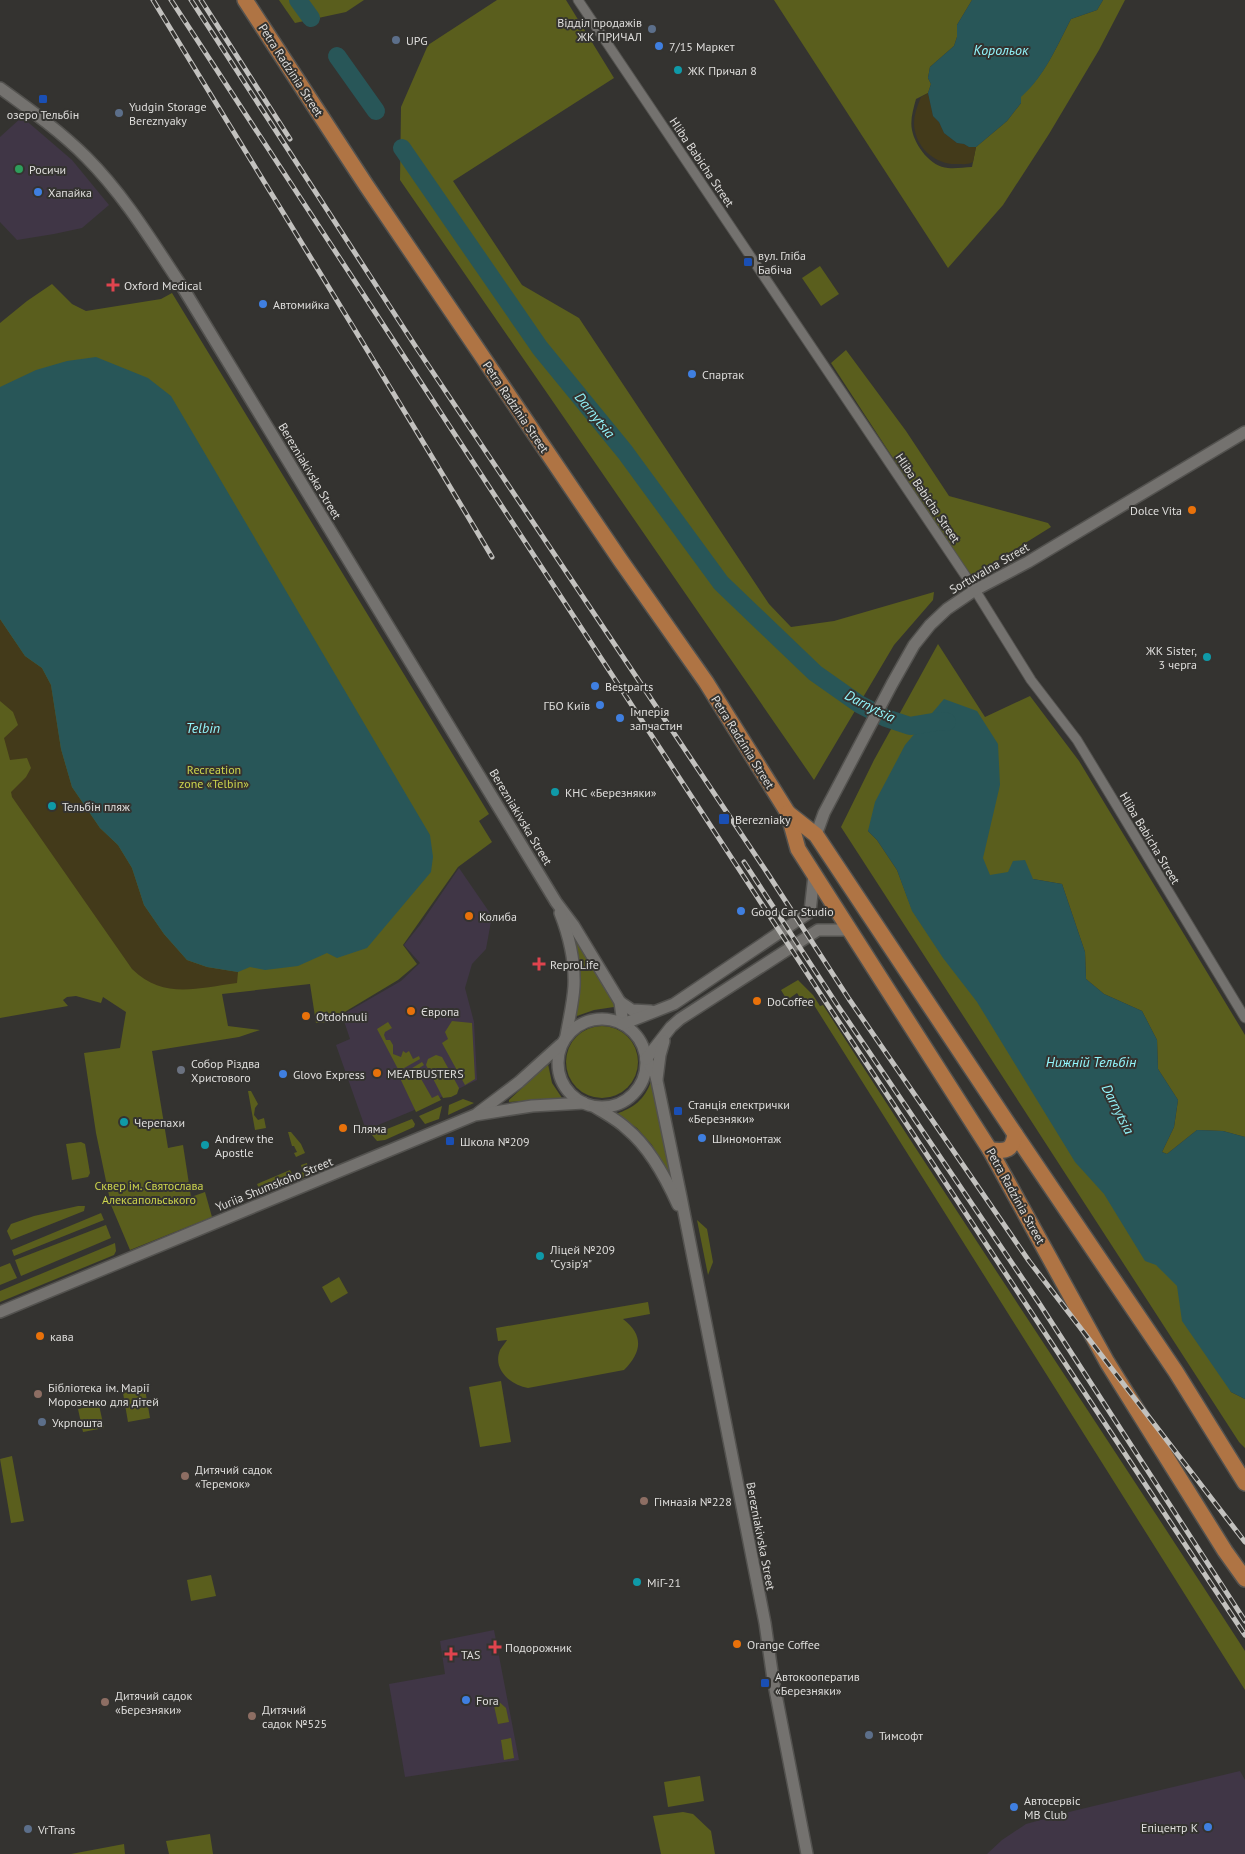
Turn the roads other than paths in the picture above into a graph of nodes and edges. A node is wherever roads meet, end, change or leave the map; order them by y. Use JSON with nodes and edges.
{"nodes":[{"id":1,"x":245,"y":0,"type":"edge"},
{"id":2,"x":578,"y":0,"type":"edge"},
{"id":3,"x":0,"y":88,"type":"edge"},
{"id":4,"x":1245,"y":432,"type":"edge"},
{"id":5,"x":975,"y":590,"type":"junction"},
{"id":6,"x":788,"y":814,"type":"junction"},
{"id":7,"x":816,"y":835,"type":"junction"},
{"id":8,"x":814,"y":875,"type":"junction"},
{"id":9,"x":556,"y":902,"type":"junction"},
{"id":10,"x":849,"y":930,"type":"junction"},
{"id":11,"x":620,"y":1002,"type":"junction"},
{"id":12,"x":662,"y":1009,"type":"junction"},
{"id":13,"x":1245,"y":1018,"type":"edge"},
{"id":14,"x":624,"y":1024,"type":"junction"},
{"id":15,"x":669,"y":1030,"type":"junction"},
{"id":16,"x":564,"y":1040,"type":"junction"},
{"id":17,"x":646,"y":1059,"type":"junction"},
{"id":18,"x":657,"y":1081,"type":"junction"},
{"id":19,"x":589,"y":1105,"type":"junction"},
{"id":20,"x":474,"y":1115,"type":"junction"},
{"id":21,"x":1015,"y":1134,"type":"junction"},
{"id":22,"x":990,"y":1150,"type":"junction"},
{"id":23,"x":686,"y":1223,"type":"junction"},
{"id":24,"x":0,"y":1312,"type":"edge"},
{"id":25,"x":1245,"y":1483,"type":"edge"},
{"id":26,"x":1245,"y":1579,"type":"edge"},
{"id":27,"x":807,"y":1854,"type":"edge"}],
"edges":[{"from":1,"to":6,"type":"main road","name":"Petra Radzinia Street"},
{"from":2,"to":5,"type":"street","name":"Hliba Babicha Street"},
{"from":3,"to":9,"type":"street","name":"Berezniakivska Street"},
{"from":4,"to":5,"type":"street","name":"Sortuvalna Street"},
{"from":5,"to":7,"type":"street","name":"Sortuvalna Street"},
{"from":5,"to":13,"type":"street","name":"Hliba Babicha Street"},
{"from":6,"to":7,"type":"main road","name":"Petra Radzinia Street"},
{"from":6,"to":8,"type":"main road","name":"Petra Radzinia Street"},
{"from":7,"to":21,"type":"main road","name":"Petra Radzinia Street"},
{"from":8,"to":10,"type":"main road","name":"Petra Radzinia Street"},
{"from":8,"to":12,"type":"street"},
{"from":9,"to":11,"type":"street","name":"Berezniakivska Street"},
{"from":9,"to":16,"type":"street","name":"Berezniakivska Street"},
{"from":10,"to":15,"type":"street"},
{"from":10,"to":22,"type":"main road","name":"Petra Radzinia Street"},
{"from":11,"to":12,"type":"street"},
{"from":11,"to":14,"type":"street","name":"Berezniakivska Street"},
{"from":12,"to":14,"type":"street"},
{"from":14,"to":16,"type":"street"},
{"from":14,"to":17,"type":"street"},
{"from":15,"to":17,"type":"street"},
{"from":15,"to":18,"type":"street"},
{"from":16,"to":19,"type":"street"},
{"from":16,"to":20,"type":"street","name":"Yuriia Shumskoho Street"},
{"from":17,"to":18,"type":"street","name":"Berezniakivska Street"},
{"from":17,"to":19,"type":"street"},
{"from":18,"to":23,"type":"street","name":"Berezniakivska Street"},
{"from":19,"to":20,"type":"street","name":"Yuriia Shumskoho Street"},
{"from":19,"to":23,"type":"street","name":"Berezniakivska Street"},
{"from":20,"to":24,"type":"street","name":"Yuriia Shumskoho Street"},
{"from":21,"to":22,"type":"main road"},
{"from":21,"to":25,"type":"main road","name":"Petra Radzinia Street"},
{"from":22,"to":26,"type":"main road","name":"Petra Radzinia Street"},
{"from":23,"to":27,"type":"street","name":"Berezniakivska Street"}]}
